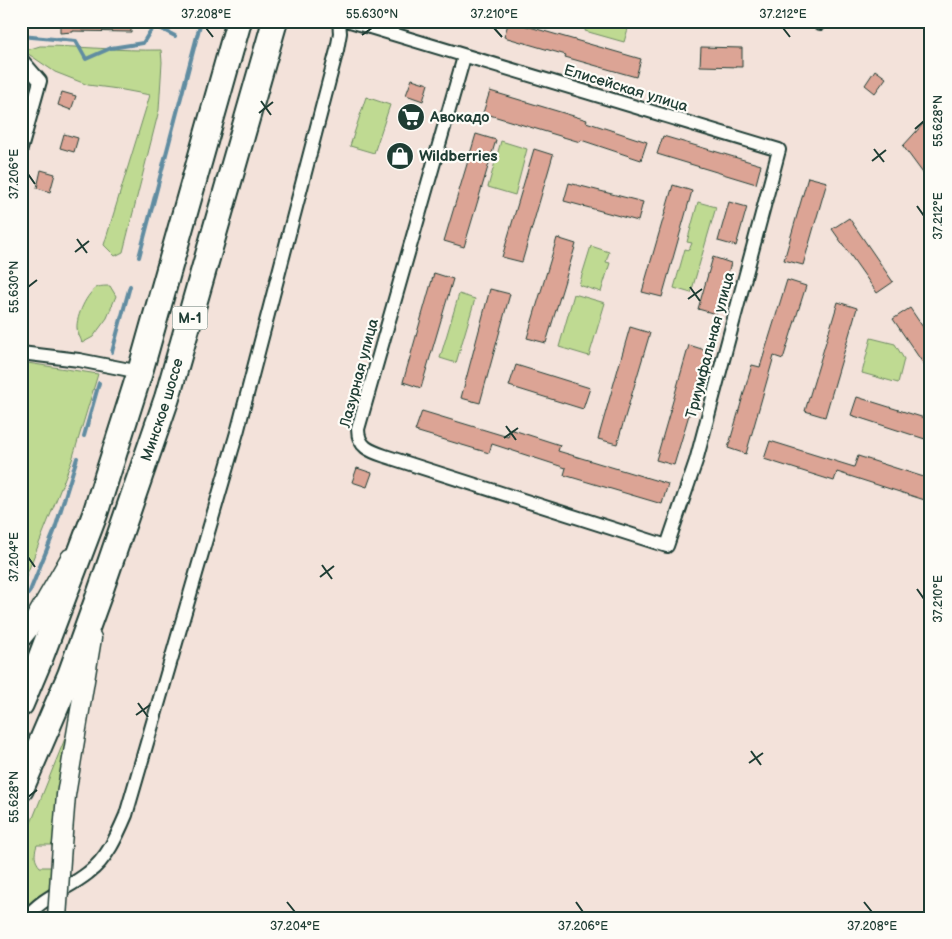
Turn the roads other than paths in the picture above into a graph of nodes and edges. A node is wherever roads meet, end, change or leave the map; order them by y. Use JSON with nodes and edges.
{"nodes":[{"id":1,"x":239,"y":21,"type":"edge"},
{"id":2,"x":339,"y":21,"type":"edge"},
{"id":3,"x":350,"y":21,"type":"edge"},
{"id":4,"x":276,"y":27,"type":"edge"},
{"id":5,"x":464,"y":57,"type":"junction"},
{"id":6,"x":21,"y":59,"type":"edge"},
{"id":7,"x":21,"y":149,"type":"edge"},
{"id":8,"x":779,"y":150,"type":"joint"},
{"id":9,"x":21,"y":354,"type":"edge"},
{"id":10,"x":140,"y":372,"type":"junction"},
{"id":11,"x":95,"y":514,"type":"junction"},
{"id":12,"x":667,"y":546,"type":"joint"},
{"id":13,"x":99,"y":595,"type":"junction"},
{"id":14,"x":21,"y":639,"type":"edge"},
{"id":15,"x":21,"y":704,"type":"edge"},
{"id":16,"x":21,"y":789,"type":"edge"},
{"id":17,"x":26,"y":918,"type":"edge"},
{"id":18,"x":57,"y":918,"type":"edge"}],
"edges":[{"from":1,"to":10,"type":"highway","number":"М-1"},
{"from":2,"to":17,"type":"street"},
{"from":3,"to":5,"type":"street","name":"Елисейская улица"},
{"from":4,"to":13,"type":"highway","name":"Минское шоссе","number":"М-1"},
{"from":5,"to":8,"type":"street","name":"Елисейская улица"},
{"from":5,"to":12,"type":"street","name":"Лазурная улица"},
{"from":6,"to":7,"type":"street"},
{"from":8,"to":12,"type":"street","name":"Триумфальная улица"},
{"from":9,"to":10,"type":"street"},
{"from":10,"to":11,"type":"highway","number":"М-1"},
{"from":11,"to":14,"type":"street"},
{"from":11,"to":15,"type":"highway","number":"М-1"},
{"from":13,"to":16,"type":"highway","name":"Минское шоссе","number":"М-1"},
{"from":13,"to":18,"type":"street","bridge":true}]}
